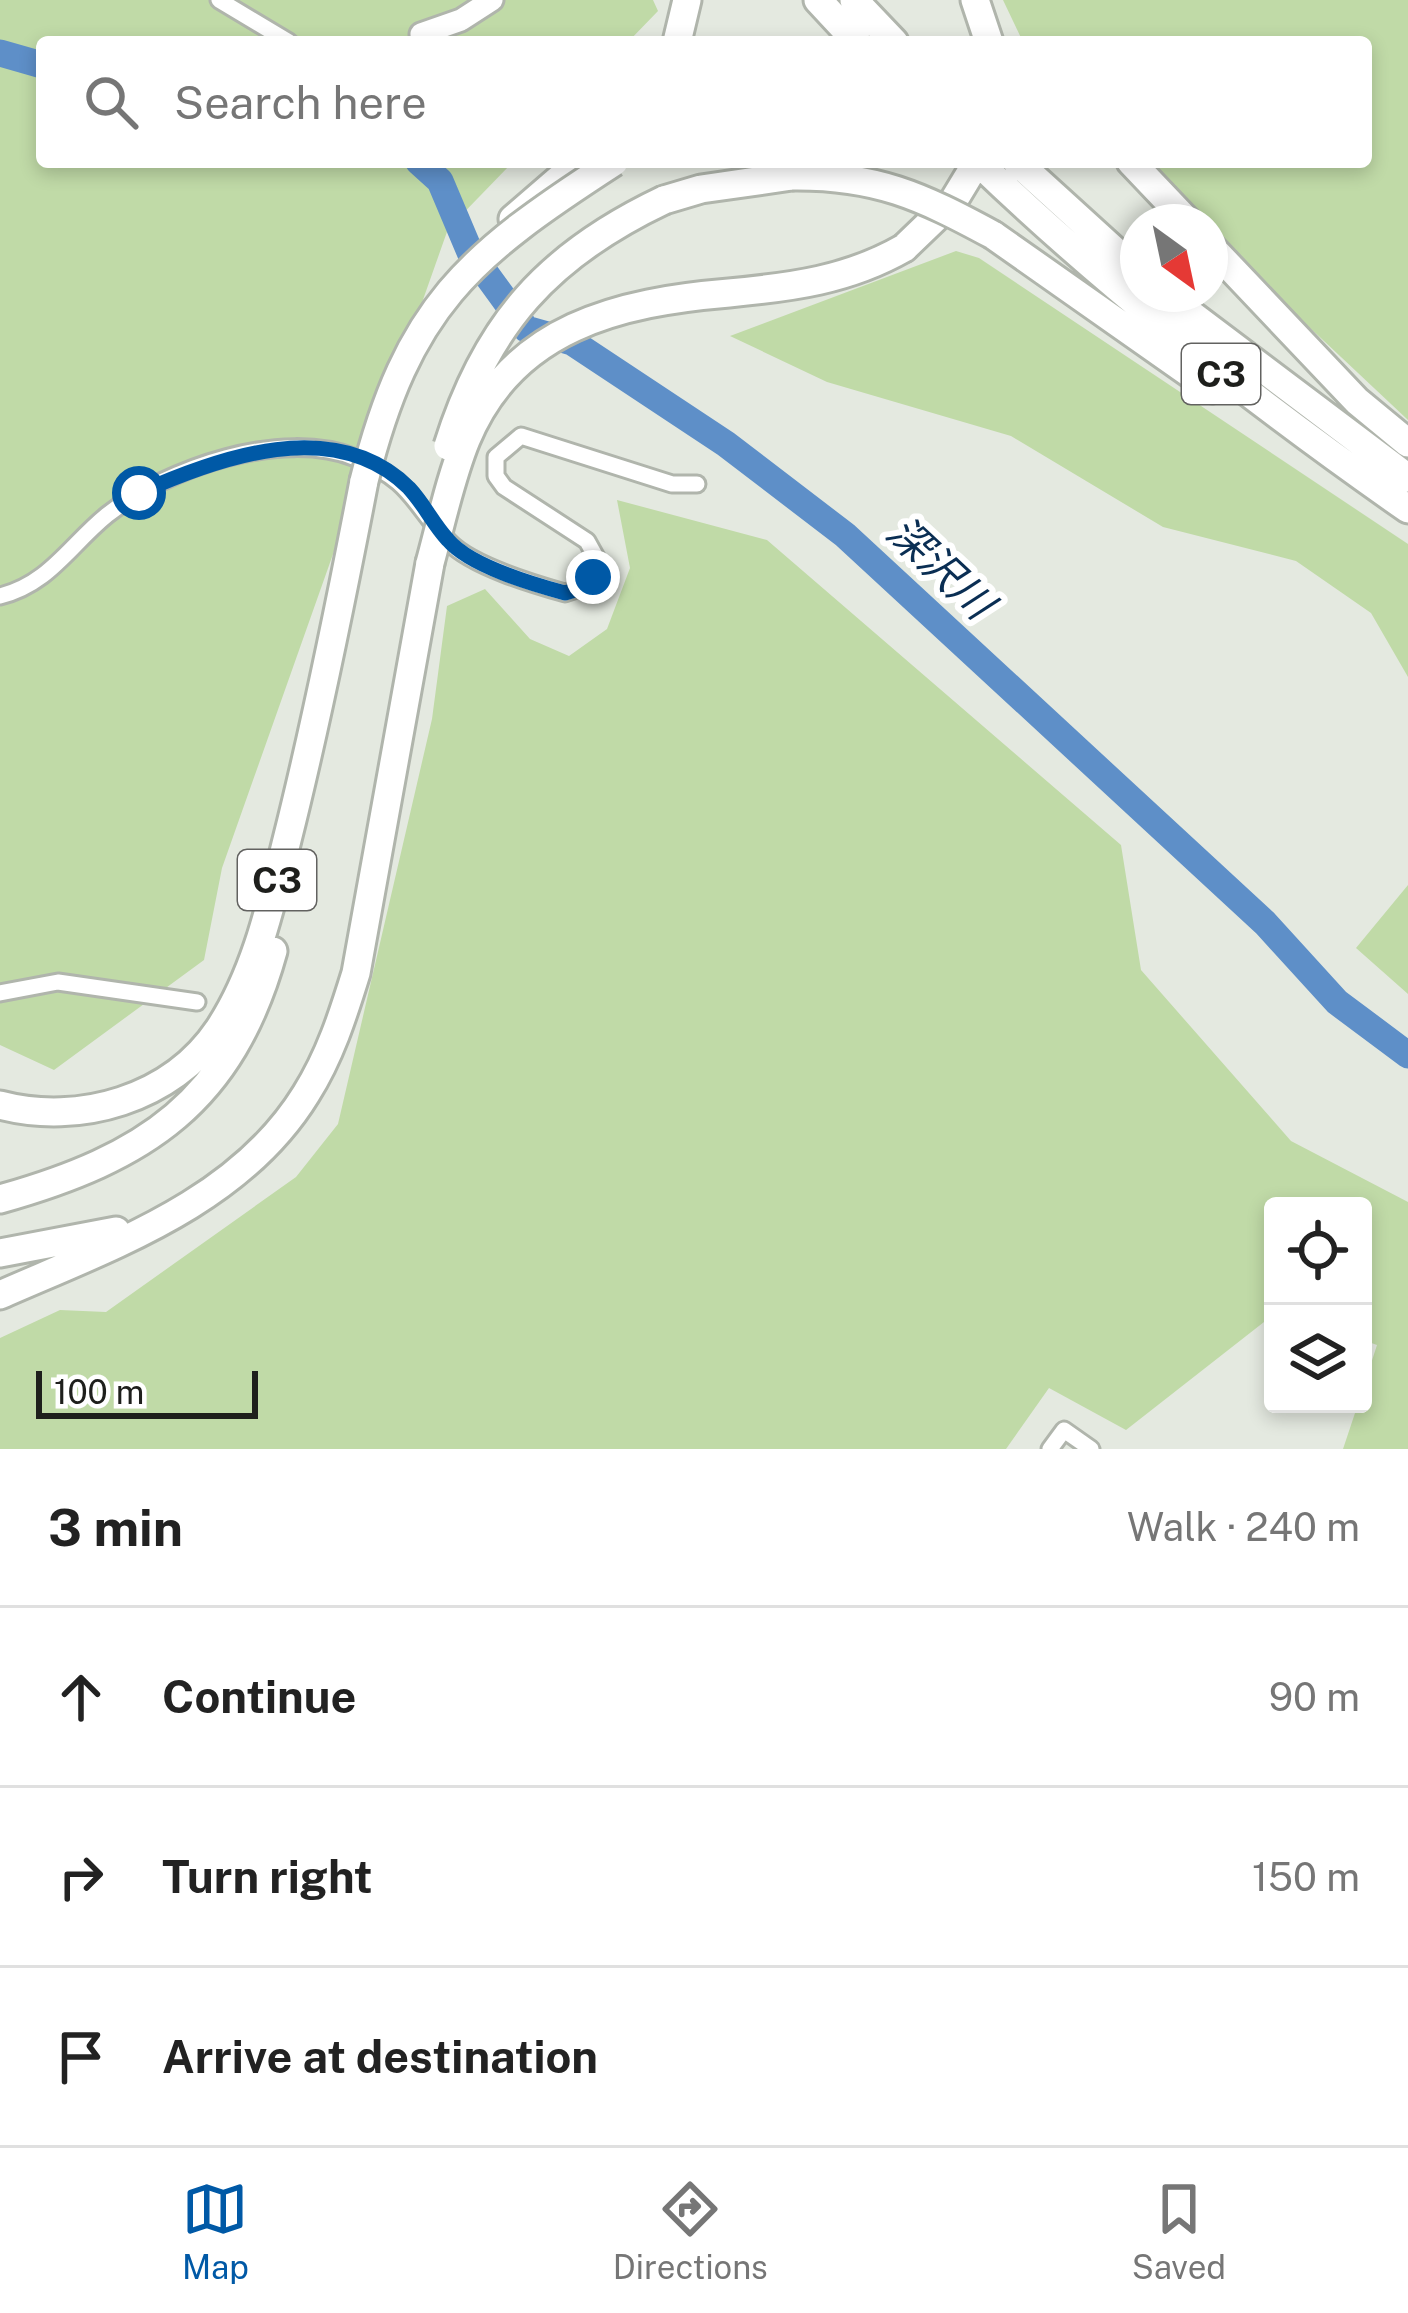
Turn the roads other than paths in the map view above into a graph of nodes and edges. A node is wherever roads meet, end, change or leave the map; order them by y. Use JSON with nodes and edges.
{"nodes":[{"id":1,"x":219,"y":0,"type":"edge"},
{"id":2,"x":492,"y":0,"type":"edge"},
{"id":3,"x":687,"y":0,"type":"edge"},
{"id":4,"x":818,"y":0,"type":"edge"},
{"id":5,"x":854,"y":0,"type":"edge"},
{"id":6,"x":975,"y":0,"type":"edge"},
{"id":7,"x":279,"y":36,"type":"edge"},
{"id":8,"x":423,"y":36,"type":"edge"},
{"id":9,"x":678,"y":36,"type":"edge"},
{"id":10,"x":851,"y":36,"type":"edge"},
{"id":11,"x":888,"y":36,"type":"edge"},
{"id":12,"x":987,"y":36,"type":"edge"},
{"id":13,"x":572,"y":168,"type":"edge"},
{"id":14,"x":605,"y":168,"type":"edge"},
{"id":15,"x":973,"y":168,"type":"edge"},
{"id":16,"x":983,"y":168,"type":"edge"},
{"id":17,"x":1023,"y":168,"type":"edge"},
{"id":18,"x":1136,"y":168,"type":"edge"},
{"id":19,"x":1171,"y":204,"type":"edge"},
{"id":20,"x":1120,"y":256,"type":"edge"},
{"id":21,"x":1228,"y":265,"type":"edge"},
{"id":22,"x":470,"y":267,"type":"junction"},
{"id":23,"x":1188,"y":312,"type":"edge"},
{"id":24,"x":1408,"y":443,"type":"edge"},
{"id":25,"x":1408,"y":478,"type":"edge"},
{"id":26,"x":697,"y":484,"type":"dead end"},
{"id":27,"x":1408,"y":511,"type":"edge"},
{"id":28,"x":430,"y":563,"type":"junction"},
{"id":29,"x":2,"y":598,"type":"edge"},
{"id":30,"x":330,"y":650,"type":"junction"},
{"id":31,"x":0,"y":994,"type":"edge"},
{"id":32,"x":197,"y":1002,"type":"dead end"},
{"id":33,"x":0,"y":1106,"type":"edge"},
{"id":34,"x":233,"y":1175,"type":"junction"},
{"id":35,"x":0,"y":1199,"type":"edge"},
{"id":36,"x":0,"y":1253,"type":"edge"},
{"id":37,"x":0,"y":1295,"type":"edge"},
{"id":38,"x":1051,"y":1449,"type":"edge"},
{"id":39,"x":1091,"y":1449,"type":"edge"}],
"edges":[{"from":1,"to":7,"type":"street"},
{"from":2,"to":8,"type":"street"},
{"from":3,"to":9,"type":"highway"},
{"from":4,"to":10,"type":"highway"},
{"from":5,"to":11,"type":"highway"},
{"from":6,"to":12,"type":"highway"},
{"from":13,"to":22,"type":"highway","number":"C3","bridge":true},
{"from":14,"to":22,"type":"highway","number":"C3","bridge":true},
{"from":15,"to":28,"type":"highway","bridge":true},
{"from":16,"to":27,"type":"highway","number":"C3"},
{"from":17,"to":20,"type":"highway"},
{"from":18,"to":19,"type":"highway"},
{"from":21,"to":24,"type":"highway","number":"C3"},
{"from":22,"to":30,"type":"highway","number":"C3","bridge":true},
{"from":23,"to":25,"type":"highway","number":"C3"},
{"from":26,"to":29,"type":"street"},
{"from":27,"to":28,"type":"highway","bridge":true},
{"from":28,"to":34,"type":"highway"},
{"from":30,"to":33,"type":"highway","number":"C3"},
{"from":30,"to":35,"type":"highway","number":"C3"},
{"from":31,"to":32,"type":"street"},
{"from":34,"to":36,"type":"highway"},
{"from":34,"to":37,"type":"highway"},
{"from":38,"to":39,"type":"street"}]}
